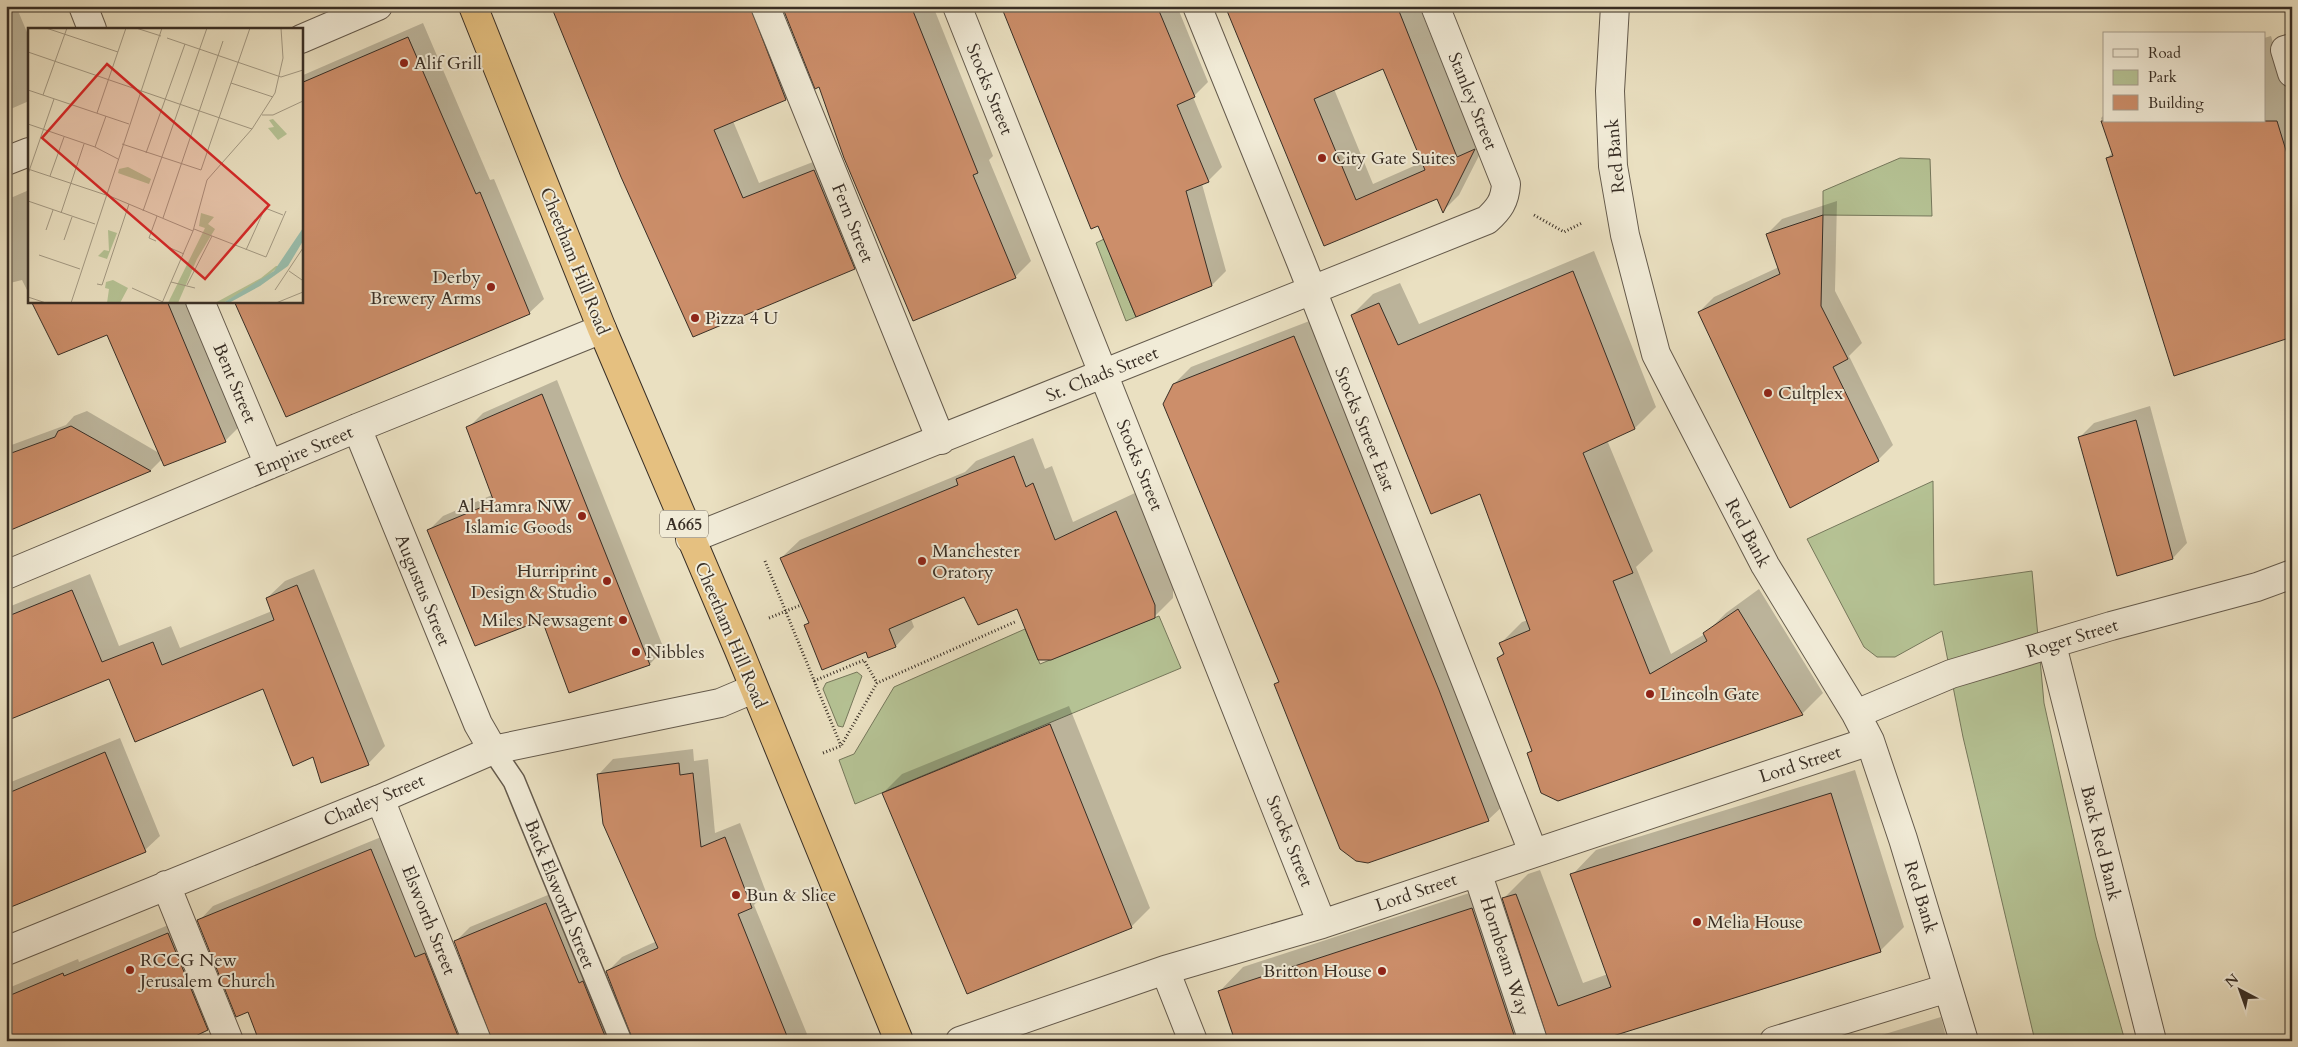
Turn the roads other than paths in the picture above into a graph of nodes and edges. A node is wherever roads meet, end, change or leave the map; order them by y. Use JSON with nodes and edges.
{"nodes":[{"id":1,"x":83,"y":6,"type":"edge"},
{"id":2,"x":378,"y":6,"type":"edge"},
{"id":3,"x":473,"y":6,"type":"edge"},
{"id":4,"x":765,"y":6,"type":"edge"},
{"id":5,"x":957,"y":6,"type":"edge"},
{"id":6,"x":1197,"y":6,"type":"edge"},
{"id":7,"x":1435,"y":6,"type":"edge"},
{"id":8,"x":1615,"y":6,"type":"edge"},
{"id":9,"x":92,"y":28,"type":"edge"},
{"id":10,"x":302,"y":39,"type":"edge"},
{"id":11,"x":28,"y":152,"type":"edge"},
{"id":12,"x":6,"y":161,"type":"edge"},
{"id":13,"x":1505,"y":198,"type":"joint"},
{"id":14,"x":1312,"y":291,"type":"junction"},
{"id":15,"x":200,"y":302,"type":"edge"},
{"id":16,"x":602,"y":329,"type":"junction"},
{"id":17,"x":1103,"y":373,"type":"junction"},
{"id":18,"x":357,"y":428,"type":"junction"},
{"id":19,"x":941,"y":440,"type":"junction"},
{"id":20,"x":269,"y":465,"type":"junction"},
{"id":21,"x":690,"y":539,"type":"junction"},
{"id":22,"x":2292,"y":574,"type":"edge"},
{"id":23,"x":6,"y":575,"type":"edge"},
{"id":24,"x":2052,"y":645,"type":"junction"},
{"id":25,"x":754,"y":689,"type":"junction"},
{"id":26,"x":1856,"y":714,"type":"junction"},
{"id":27,"x":1870,"y":741,"type":"junction"},
{"id":28,"x":493,"y":750,"type":"junction"},
{"id":29,"x":380,"y":799,"type":"junction"},
{"id":30,"x":1533,"y":852,"type":"junction"},
{"id":31,"x":1477,"y":872,"type":"junction"},
{"id":32,"x":166,"y":885,"type":"junction"},
{"id":33,"x":1322,"y":924,"type":"junction"},
{"id":34,"x":6,"y":951,"type":"edge"},
{"id":35,"x":1165,"y":970,"type":"junction"},
{"id":36,"x":1948,"y":988,"type":"junction"},
{"id":37,"x":229,"y":1041,"type":"edge"},
{"id":38,"x":477,"y":1041,"type":"edge"},
{"id":39,"x":621,"y":1041,"type":"edge"},
{"id":40,"x":899,"y":1041,"type":"edge"},
{"id":41,"x":960,"y":1041,"type":"edge"},
{"id":42,"x":1193,"y":1041,"type":"edge"},
{"id":43,"x":1532,"y":1041,"type":"edge"},
{"id":44,"x":1774,"y":1041,"type":"edge"},
{"id":45,"x":1964,"y":1041,"type":"edge"},
{"id":46,"x":2152,"y":1041,"type":"edge"}],
"edges":[{"from":1,"to":9,"type":"street"},
{"from":2,"to":10,"type":"street"},
{"from":3,"to":16,"type":"highway","name":"Cheetham Hill Road","number":"A665"},
{"from":4,"to":19,"type":"street","name":"Fern Street"},
{"from":5,"to":17,"type":"street","name":"Stocks Street"},
{"from":6,"to":14,"type":"street","name":"Stocks Street East"},
{"from":7,"to":13,"type":"street","name":"Stanley Street"},
{"from":8,"to":26,"type":"street","name":"Red Bank"},
{"from":11,"to":12,"type":"street"},
{"from":13,"to":14,"type":"street","name":"St. Chads Street"},
{"from":14,"to":17,"type":"street","name":"St. Chads Street"},
{"from":14,"to":30,"type":"street","name":"Stocks Street East"},
{"from":15,"to":20,"type":"street","name":"Bent Street"},
{"from":16,"to":18,"type":"street","name":"Empire Street"},
{"from":16,"to":21,"type":"highway","name":"Cheetham Hill Road","number":"A665"},
{"from":17,"to":19,"type":"street","name":"St. Chads Street"},
{"from":17,"to":33,"type":"street","name":"Stocks Street"},
{"from":18,"to":20,"type":"street","name":"Empire Street"},
{"from":18,"to":28,"type":"street","name":"Augustus Street"},
{"from":19,"to":21,"type":"street","name":"St. Chads Street"},
{"from":20,"to":23,"type":"street","name":"Empire Street"},
{"from":21,"to":25,"type":"highway","name":"Cheetham Hill Road","number":"A665"},
{"from":22,"to":24,"type":"street","name":"Roger Street"},
{"from":24,"to":26,"type":"street","name":"Roger Street"},
{"from":24,"to":46,"type":"street","name":"Back Red Bank"},
{"from":25,"to":28,"type":"street","name":"Chatley Street"},
{"from":25,"to":40,"type":"highway","name":"Cheetham Hill Road","number":"A665"},
{"from":26,"to":27,"type":"street","name":"Red Bank"},
{"from":27,"to":30,"type":"street","name":"Lord Street"},
{"from":27,"to":36,"type":"street","name":"Red Bank"},
{"from":28,"to":29,"type":"street","name":"Chatley Street"},
{"from":28,"to":39,"type":"lane","name":"Back Elsworth Street"},
{"from":29,"to":32,"type":"street","name":"Chatley Street"},
{"from":29,"to":38,"type":"street","name":"Elsworth Street"},
{"from":30,"to":31,"type":"street","name":"Lord Street"},
{"from":31,"to":33,"type":"street","name":"Lord Street"},
{"from":31,"to":43,"type":"street","name":"Hornbeam Way"},
{"from":32,"to":34,"type":"street","name":"Chatley Street"},
{"from":32,"to":37,"type":"street"},
{"from":33,"to":35,"type":"street","name":"Lord Street"},
{"from":35,"to":41,"type":"street","name":"Lord Street"},
{"from":35,"to":42,"type":"street"},
{"from":36,"to":44,"type":"street"},
{"from":36,"to":45,"type":"street","name":"Red Bank"}]}
